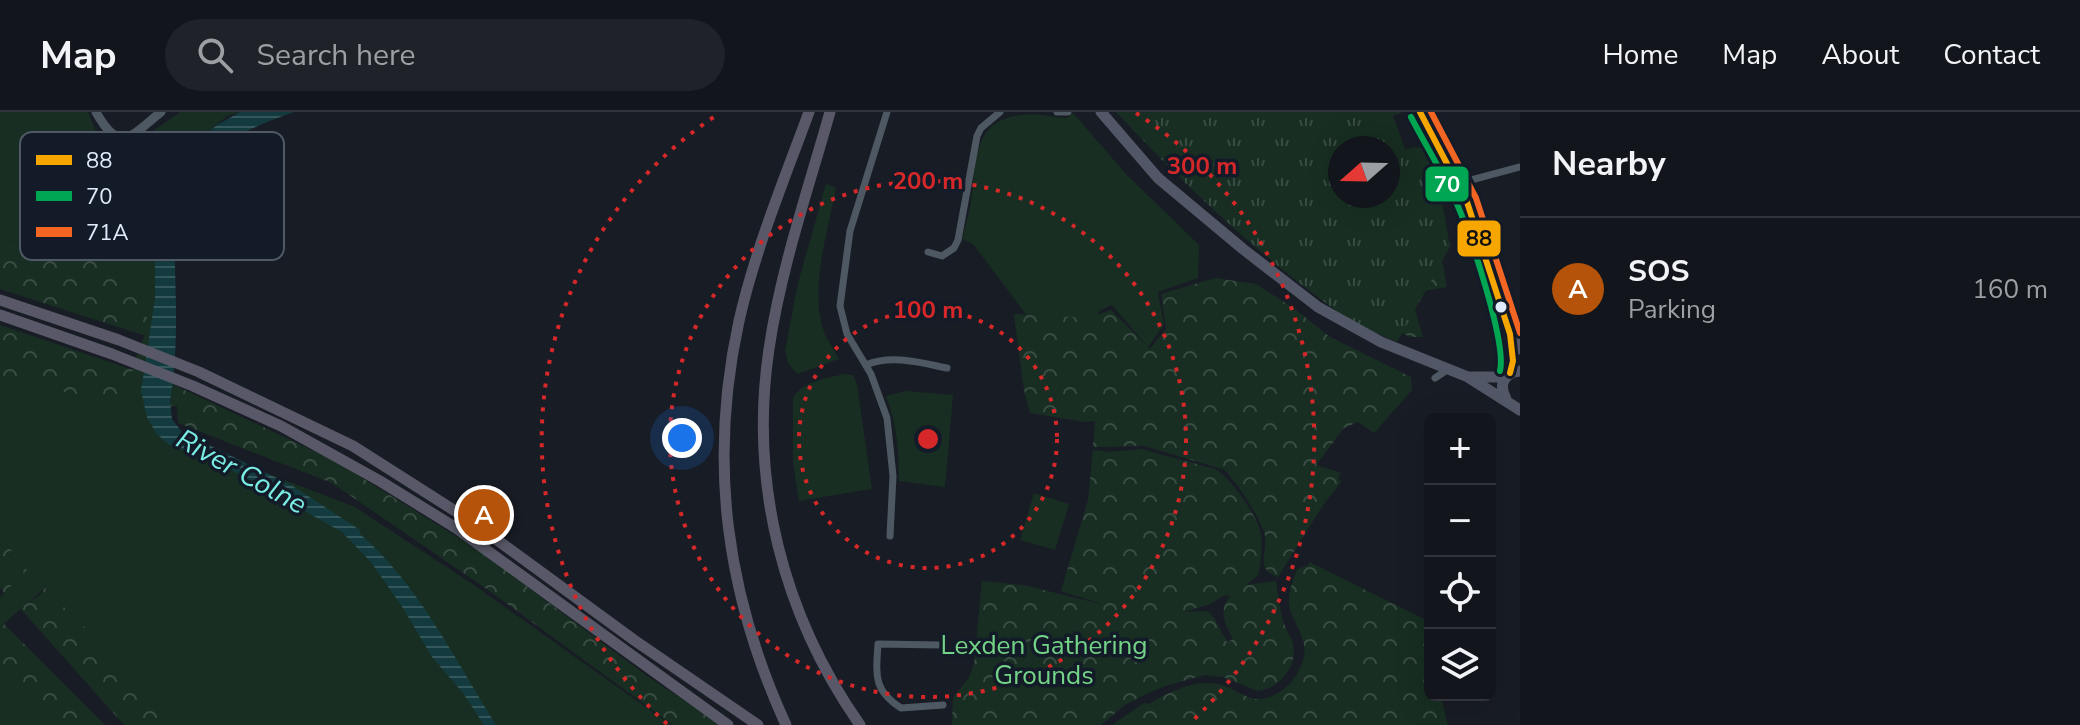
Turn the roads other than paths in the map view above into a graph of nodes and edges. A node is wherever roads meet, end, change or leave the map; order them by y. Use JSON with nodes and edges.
{"nodes":[{"id":1,"x":96,"y":112,"type":"edge"},
{"id":2,"x":161,"y":112,"type":"edge"},
{"id":3,"x":809,"y":112,"type":"edge"},
{"id":4,"x":830,"y":112,"type":"edge"},
{"id":5,"x":887,"y":112,"type":"edge"},
{"id":6,"x":997,"y":112,"type":"edge"},
{"id":7,"x":1057,"y":112,"type":"edge"},
{"id":8,"x":1068,"y":112,"type":"edge"},
{"id":9,"x":1101,"y":112,"type":"edge"},
{"id":10,"x":1420,"y":112,"type":"edge"},
{"id":11,"x":109,"y":132,"type":"edge"},
{"id":12,"x":136,"y":132,"type":"edge"},
{"id":13,"x":1520,"y":167,"type":"edge"},
{"id":14,"x":1460,"y":183,"type":"junction"},
{"id":15,"x":928,"y":252,"type":"dead end"},
{"id":16,"x":0,"y":300,"type":"edge"},
{"id":17,"x":0,"y":315,"type":"edge"},
{"id":18,"x":1510,"y":334,"type":"junction"},
{"id":19,"x":1520,"y":349,"type":"edge"},
{"id":20,"x":866,"y":365,"type":"junction"},
{"id":21,"x":947,"y":368,"type":"dead end"},
{"id":22,"x":1447,"y":370,"type":"junction"},
{"id":23,"x":1511,"y":374,"type":"edge"},
{"id":24,"x":1468,"y":377,"type":"junction"},
{"id":25,"x":1435,"y":378,"type":"dead end"},
{"id":26,"x":1506,"y":399,"type":"junction"},
{"id":27,"x":1520,"y":410,"type":"edge"},
{"id":28,"x":890,"y":536,"type":"dead end"},
{"id":29,"x":941,"y":645,"type":"dead end"},
{"id":30,"x":943,"y":705,"type":"dead end"},
{"id":31,"x":728,"y":725,"type":"edge"},
{"id":32,"x":758,"y":725,"type":"edge"},
{"id":33,"x":786,"y":725,"type":"edge"},
{"id":34,"x":860,"y":725,"type":"edge"}],
"edges":[{"from":1,"to":11,"type":"street"},
{"from":2,"to":12,"type":"street"},
{"from":3,"to":33,"type":"highway"},
{"from":4,"to":34,"type":"highway"},
{"from":5,"to":20,"type":"street"},
{"from":6,"to":15,"type":"street"},
{"from":7,"to":8,"type":"street"},
{"from":9,"to":22,"type":"main road"},
{"from":10,"to":14,"type":"main road"},
{"from":13,"to":14,"type":"street"},
{"from":14,"to":18,"type":"main road"},
{"from":16,"to":32,"type":"highway"},
{"from":17,"to":31,"type":"highway"},
{"from":18,"to":19,"type":"main road"},
{"from":18,"to":23,"type":"main road"},
{"from":20,"to":21,"type":"street"},
{"from":20,"to":28,"type":"street"},
{"from":22,"to":24,"type":"main road"},
{"from":22,"to":25,"type":"street"},
{"from":23,"to":24,"type":"main road"},
{"from":23,"to":26,"type":"main road"},
{"from":24,"to":26,"type":"main road"},
{"from":26,"to":27,"type":"main road"},
{"from":29,"to":30,"type":"street"}]}
